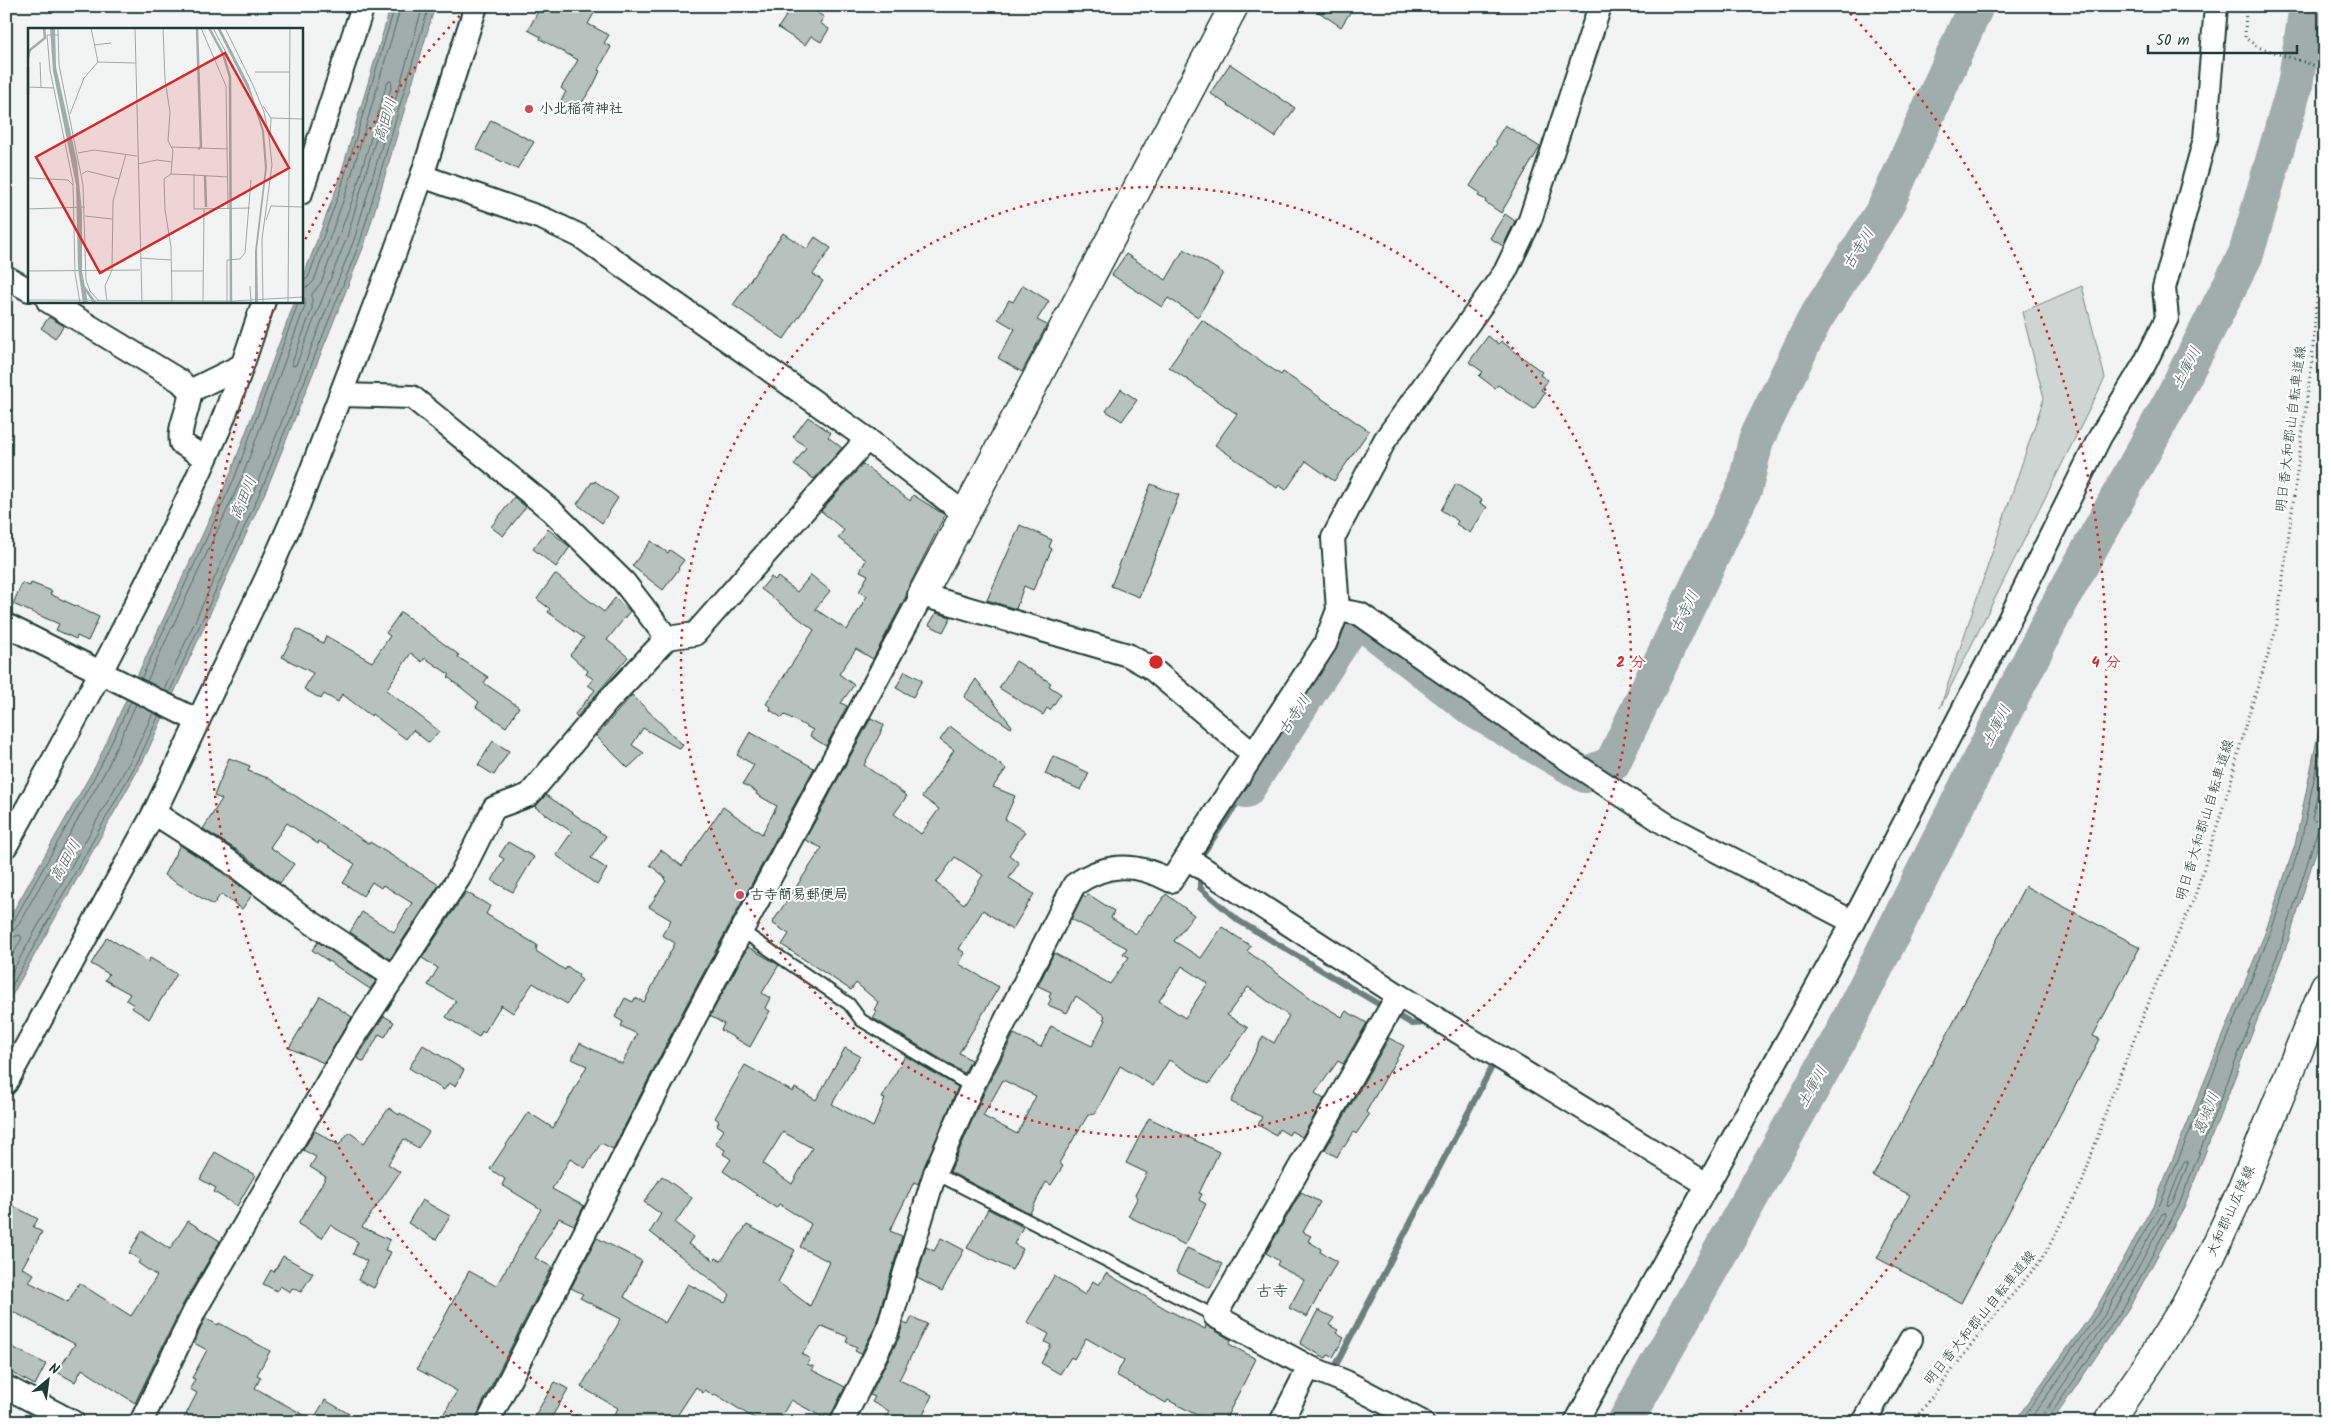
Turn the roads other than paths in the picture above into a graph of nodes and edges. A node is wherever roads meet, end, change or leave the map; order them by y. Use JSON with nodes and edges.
{"nodes":[{"id":1,"x":363,"y":6,"type":"edge"},
{"id":2,"x":476,"y":6,"type":"edge"},
{"id":3,"x":1234,"y":6,"type":"edge"},
{"id":4,"x":1600,"y":6,"type":"edge"},
{"id":5,"x":2216,"y":6,"type":"edge"},
{"id":6,"x":422,"y":176,"type":"junction"},
{"id":7,"x":302,"y":191,"type":"edge"},
{"id":8,"x":6,"y":277,"type":"edge"},
{"id":9,"x":28,"y":289,"type":"edge"},
{"id":10,"x":50,"y":302,"type":"edge"},
{"id":11,"x":264,"y":302,"type":"edge"},
{"id":12,"x":242,"y":366,"type":"junction"},
{"id":13,"x":190,"y":392,"type":"junction"},
{"id":14,"x":342,"y":395,"type":"junction"},
{"id":15,"x":867,"y":439,"type":"junction"},
{"id":16,"x":205,"y":458,"type":"junction"},
{"id":17,"x":965,"y":514,"type":"junction"},
{"id":18,"x":922,"y":595,"type":"junction"},
{"id":19,"x":1338,"y":610,"type":"junction"},
{"id":20,"x":6,"y":625,"type":"edge"},
{"id":21,"x":667,"y":638,"type":"junction"},
{"id":22,"x":104,"y":674,"type":"junction"},
{"id":23,"x":195,"y":720,"type":"junction"},
{"id":24,"x":1252,"y":754,"type":"junction"},
{"id":25,"x":154,"y":813,"type":"junction"},
{"id":26,"x":6,"y":846,"type":"edge"},
{"id":27,"x":1187,"y":858,"type":"junction"},
{"id":28,"x":1853,"y":922,"type":"junction"},
{"id":29,"x":742,"y":930,"type":"junction"},
{"id":30,"x":394,"y":977,"type":"junction"},
{"id":31,"x":2325,"y":986,"type":"edge"},
{"id":32,"x":1398,"y":995,"type":"junction"},
{"id":33,"x":2316,"y":1023,"type":"edge"},
{"id":34,"x":6,"y":1083,"type":"edge"},
{"id":35,"x":972,"y":1086,"type":"junction"},
{"id":36,"x":935,"y":1173,"type":"junction"},
{"id":37,"x":1708,"y":1185,"type":"junction"},
{"id":38,"x":1215,"y":1316,"type":"junction"},
{"id":39,"x":1910,"y":1339,"type":"dead end"},
{"id":40,"x":1309,"y":1367,"type":"junction"},
{"id":41,"x":6,"y":1387,"type":"edge"},
{"id":42,"x":73,"y":1422,"type":"edge"},
{"id":43,"x":141,"y":1422,"type":"edge"},
{"id":44,"x":488,"y":1422,"type":"edge"},
{"id":45,"x":842,"y":1422,"type":"edge"},
{"id":46,"x":1281,"y":1422,"type":"edge"},
{"id":47,"x":1422,"y":1422,"type":"edge"},
{"id":48,"x":1576,"y":1422,"type":"edge"},
{"id":49,"x":1864,"y":1422,"type":"edge"},
{"id":50,"x":2108,"y":1422,"type":"edge"}],
"edges":[{"from":1,"to":7,"type":"street"},
{"from":2,"to":6,"type":"street"},
{"from":3,"to":17,"type":"street"},
{"from":4,"to":19,"type":"street"},
{"from":5,"to":28,"type":"street"},
{"from":6,"to":14,"type":"street"},
{"from":6,"to":15,"type":"street"},
{"from":8,"to":9,"type":"street"},
{"from":10,"to":13,"type":"street"},
{"from":11,"to":12,"type":"street"},
{"from":12,"to":13,"type":"street"},
{"from":12,"to":16,"type":"street"},
{"from":13,"to":16,"type":"street"},
{"from":14,"to":21,"type":"street"},
{"from":14,"to":23,"type":"street"},
{"from":15,"to":17,"type":"street"},
{"from":15,"to":21,"type":"street"},
{"from":16,"to":22,"type":"street"},
{"from":17,"to":18,"type":"street"},
{"from":18,"to":24,"type":"street"},
{"from":18,"to":29,"type":"street"},
{"from":19,"to":24,"type":"street"},
{"from":19,"to":28,"type":"street"},
{"from":20,"to":22,"type":"street"},
{"from":21,"to":30,"type":"street"},
{"from":22,"to":23,"type":"street"},
{"from":22,"to":26,"type":"street"},
{"from":23,"to":25,"type":"street"},
{"from":24,"to":27,"type":"street"},
{"from":25,"to":30,"type":"street"},
{"from":25,"to":34,"type":"street"},
{"from":27,"to":32,"type":"street"},
{"from":27,"to":35,"type":"street"},
{"from":28,"to":37,"type":"street"},
{"from":29,"to":35,"type":"lane"},
{"from":29,"to":44,"type":"street"},
{"from":30,"to":43,"type":"street"},
{"from":31,"to":33,"type":"street","name":"大和郡山広陵線"},
{"from":32,"to":37,"type":"street"},
{"from":32,"to":38,"type":"street"},
{"from":33,"to":50,"type":"street","name":"大和郡山広陵線"},
{"from":35,"to":36,"type":"street"},
{"from":36,"to":38,"type":"lane"},
{"from":36,"to":45,"type":"street"},
{"from":37,"to":48,"type":"street"},
{"from":38,"to":40,"type":"street"},
{"from":39,"to":49,"type":"street"},
{"from":40,"to":46,"type":"street"},
{"from":40,"to":47,"type":"street"},
{"from":41,"to":42,"type":"street"}]}
